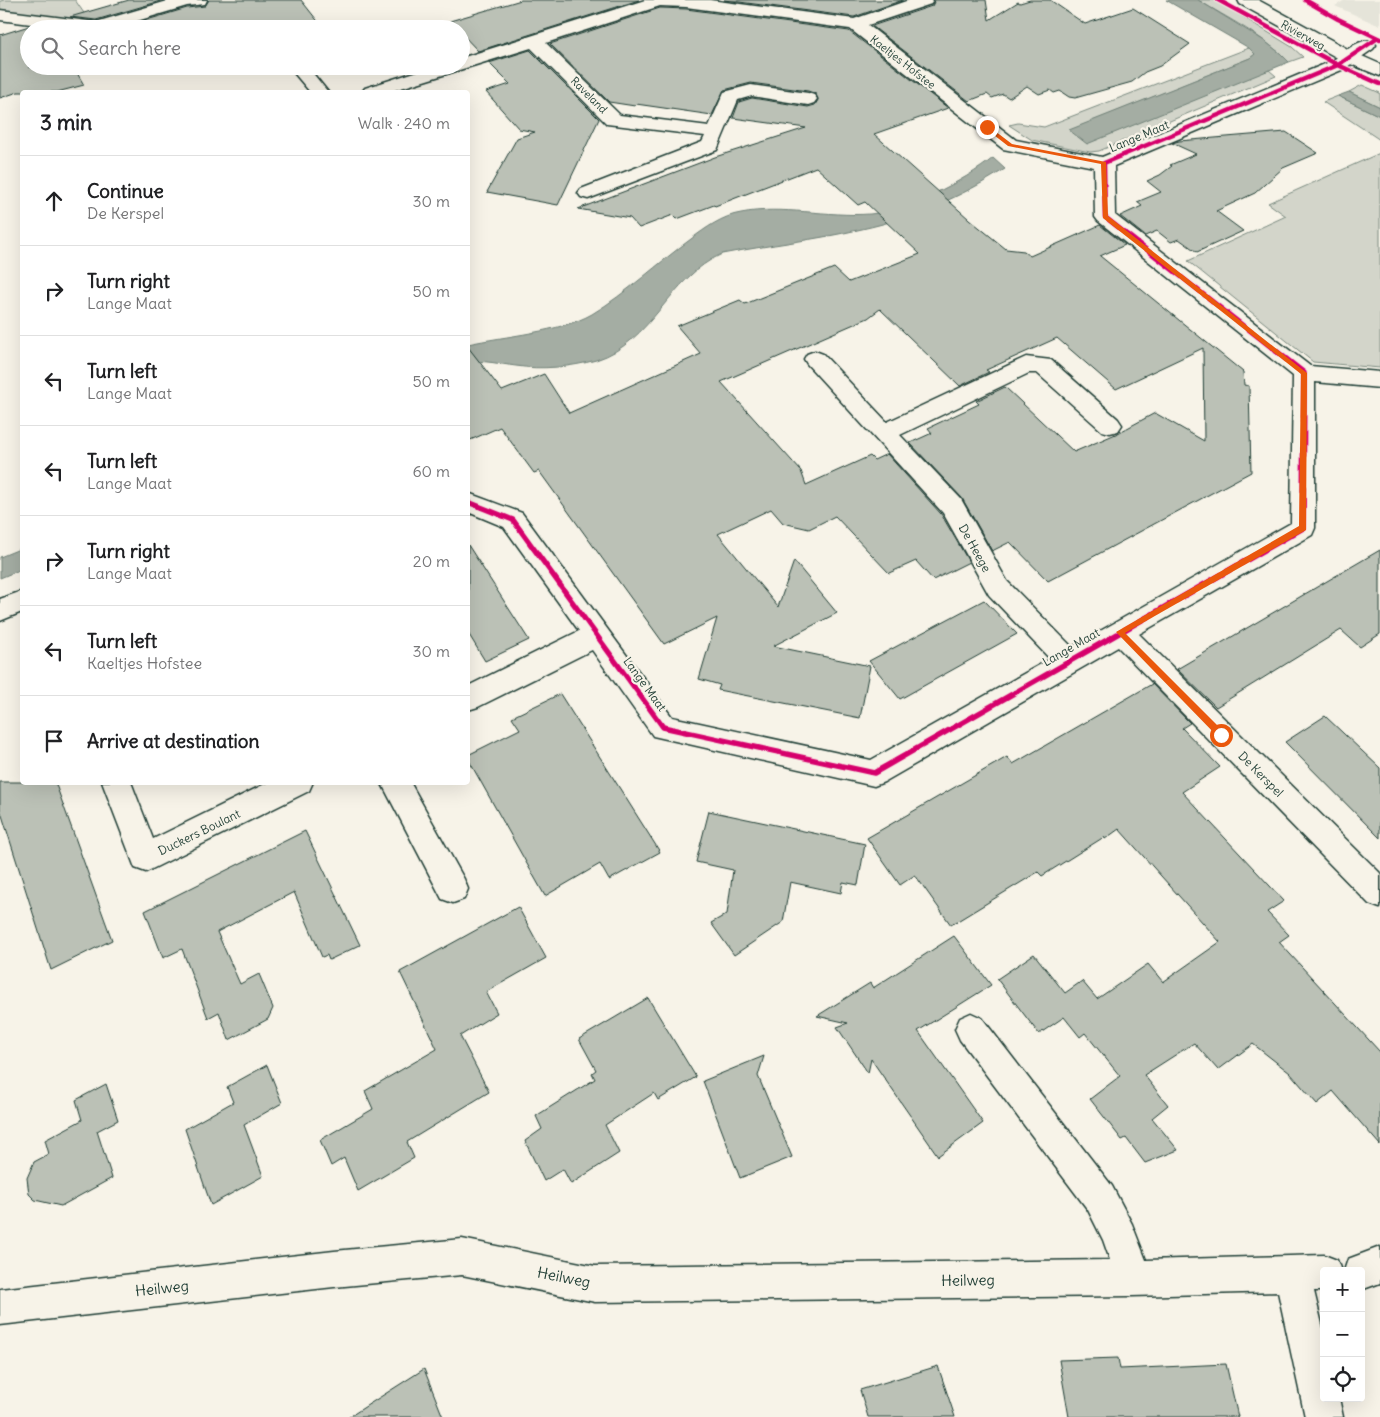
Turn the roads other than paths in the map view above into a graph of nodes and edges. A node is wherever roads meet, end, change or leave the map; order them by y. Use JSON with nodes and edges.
{"nodes":[{"id":1,"x":199,"y":0,"type":"edge"},
{"id":2,"x":925,"y":0,"type":"edge"},
{"id":3,"x":1246,"y":0,"type":"edge"},
{"id":4,"x":1270,"y":0,"type":"edge"},
{"id":5,"x":684,"y":1,"type":"edge"},
{"id":6,"x":0,"y":15,"type":"edge"},
{"id":7,"x":40,"y":20,"type":"edge"},
{"id":8,"x":121,"y":20,"type":"edge"},
{"id":9,"x":855,"y":24,"type":"junction"},
{"id":10,"x":534,"y":41,"type":"junction"},
{"id":11,"x":1373,"y":48,"type":"edge"},
{"id":12,"x":1349,"y":58,"type":"junction"},
{"id":13,"x":470,"y":61,"type":"edge"},
{"id":14,"x":1380,"y":71,"type":"edge"},
{"id":15,"x":305,"y":75,"type":"edge"},
{"id":16,"x":425,"y":75,"type":"edge"},
{"id":17,"x":317,"y":90,"type":"edge"},
{"id":18,"x":377,"y":90,"type":"edge"},
{"id":19,"x":808,"y":99,"type":"dead end"},
{"id":20,"x":716,"y":132,"type":"junction"},
{"id":21,"x":1104,"y":163,"type":"junction"},
{"id":22,"x":588,"y":193,"type":"dead end"},
{"id":23,"x":815,"y":359,"type":"dead end"},
{"id":24,"x":1304,"y":373,"type":"junction"},
{"id":25,"x":1380,"y":380,"type":"edge"},
{"id":26,"x":1110,"y":425,"type":"dead end"},
{"id":27,"x":884,"y":433,"type":"junction"},
{"id":28,"x":470,"y":503,"type":"edge"},
{"id":29,"x":20,"y":602,"type":"edge"},
{"id":30,"x":0,"y":610,"type":"edge"},
{"id":31,"x":1120,"y":632,"type":"junction"},
{"id":32,"x":596,"y":635,"type":"junction"},
{"id":33,"x":1069,"y":661,"type":"junction"},
{"id":34,"x":470,"y":698,"type":"edge"},
{"id":35,"x":117,"y":785,"type":"edge"},
{"id":36,"x":293,"y":785,"type":"edge"},
{"id":37,"x":398,"y":785,"type":"edge"},
{"id":38,"x":453,"y":889,"type":"dead end"},
{"id":39,"x":1380,"y":894,"type":"edge"},
{"id":40,"x":971,"y":1029,"type":"dead end"},
{"id":41,"x":1380,"y":1265,"type":"edge"},
{"id":42,"x":1365,"y":1271,"type":"edge"},
{"id":43,"x":1308,"y":1273,"type":"edge"},
{"id":44,"x":1132,"y":1278,"type":"junction"},
{"id":45,"x":0,"y":1307,"type":"edge"},
{"id":46,"x":1324,"y":1417,"type":"edge"}],
"edges":[{"from":1,"to":8,"type":"street"},
{"from":2,"to":9,"type":"street"},
{"from":3,"to":12,"type":"street","name":"Rivierweg"},
{"from":4,"to":11,"type":"street","name":"Rivierweg"},
{"from":5,"to":9,"type":"street"},
{"from":5,"to":10,"type":"street"},
{"from":6,"to":7,"type":"street"},
{"from":9,"to":21,"type":"street","name":"Kaeltjes Hofstee"},
{"from":10,"to":13,"type":"street"},
{"from":10,"to":20,"type":"street","name":"Raveland"},
{"from":11,"to":12,"type":"street","name":"Lange Maat"},
{"from":12,"to":14,"type":"street","name":"Rivierweg"},
{"from":12,"to":21,"type":"street","name":"Lange Maat"},
{"from":15,"to":17,"type":"street"},
{"from":16,"to":18,"type":"street"},
{"from":19,"to":20,"type":"street"},
{"from":20,"to":22,"type":"street"},
{"from":21,"to":24,"type":"street","name":"Lange Maat"},
{"from":23,"to":27,"type":"street","name":"De Heege"},
{"from":24,"to":25,"type":"street"},
{"from":24,"to":31,"type":"street","name":"Lange Maat"},
{"from":26,"to":27,"type":"street"},
{"from":27,"to":33,"type":"street","name":"De Heege"},
{"from":28,"to":32,"type":"street","name":"Lange Maat"},
{"from":29,"to":30,"type":"street"},
{"from":31,"to":33,"type":"street","name":"Lange Maat"},
{"from":31,"to":39,"type":"street","name":"De Kerspel"},
{"from":32,"to":33,"type":"street","name":"Lange Maat"},
{"from":32,"to":34,"type":"street"},
{"from":35,"to":36,"type":"street","name":"Duckers Boulant"},
{"from":37,"to":38,"type":"street"},
{"from":40,"to":44,"type":"street"},
{"from":41,"to":42,"type":"street"},
{"from":43,"to":44,"type":"street","name":"Heilweg"},
{"from":43,"to":46,"type":"street"},
{"from":44,"to":45,"type":"street","name":"Heilweg"}]}
